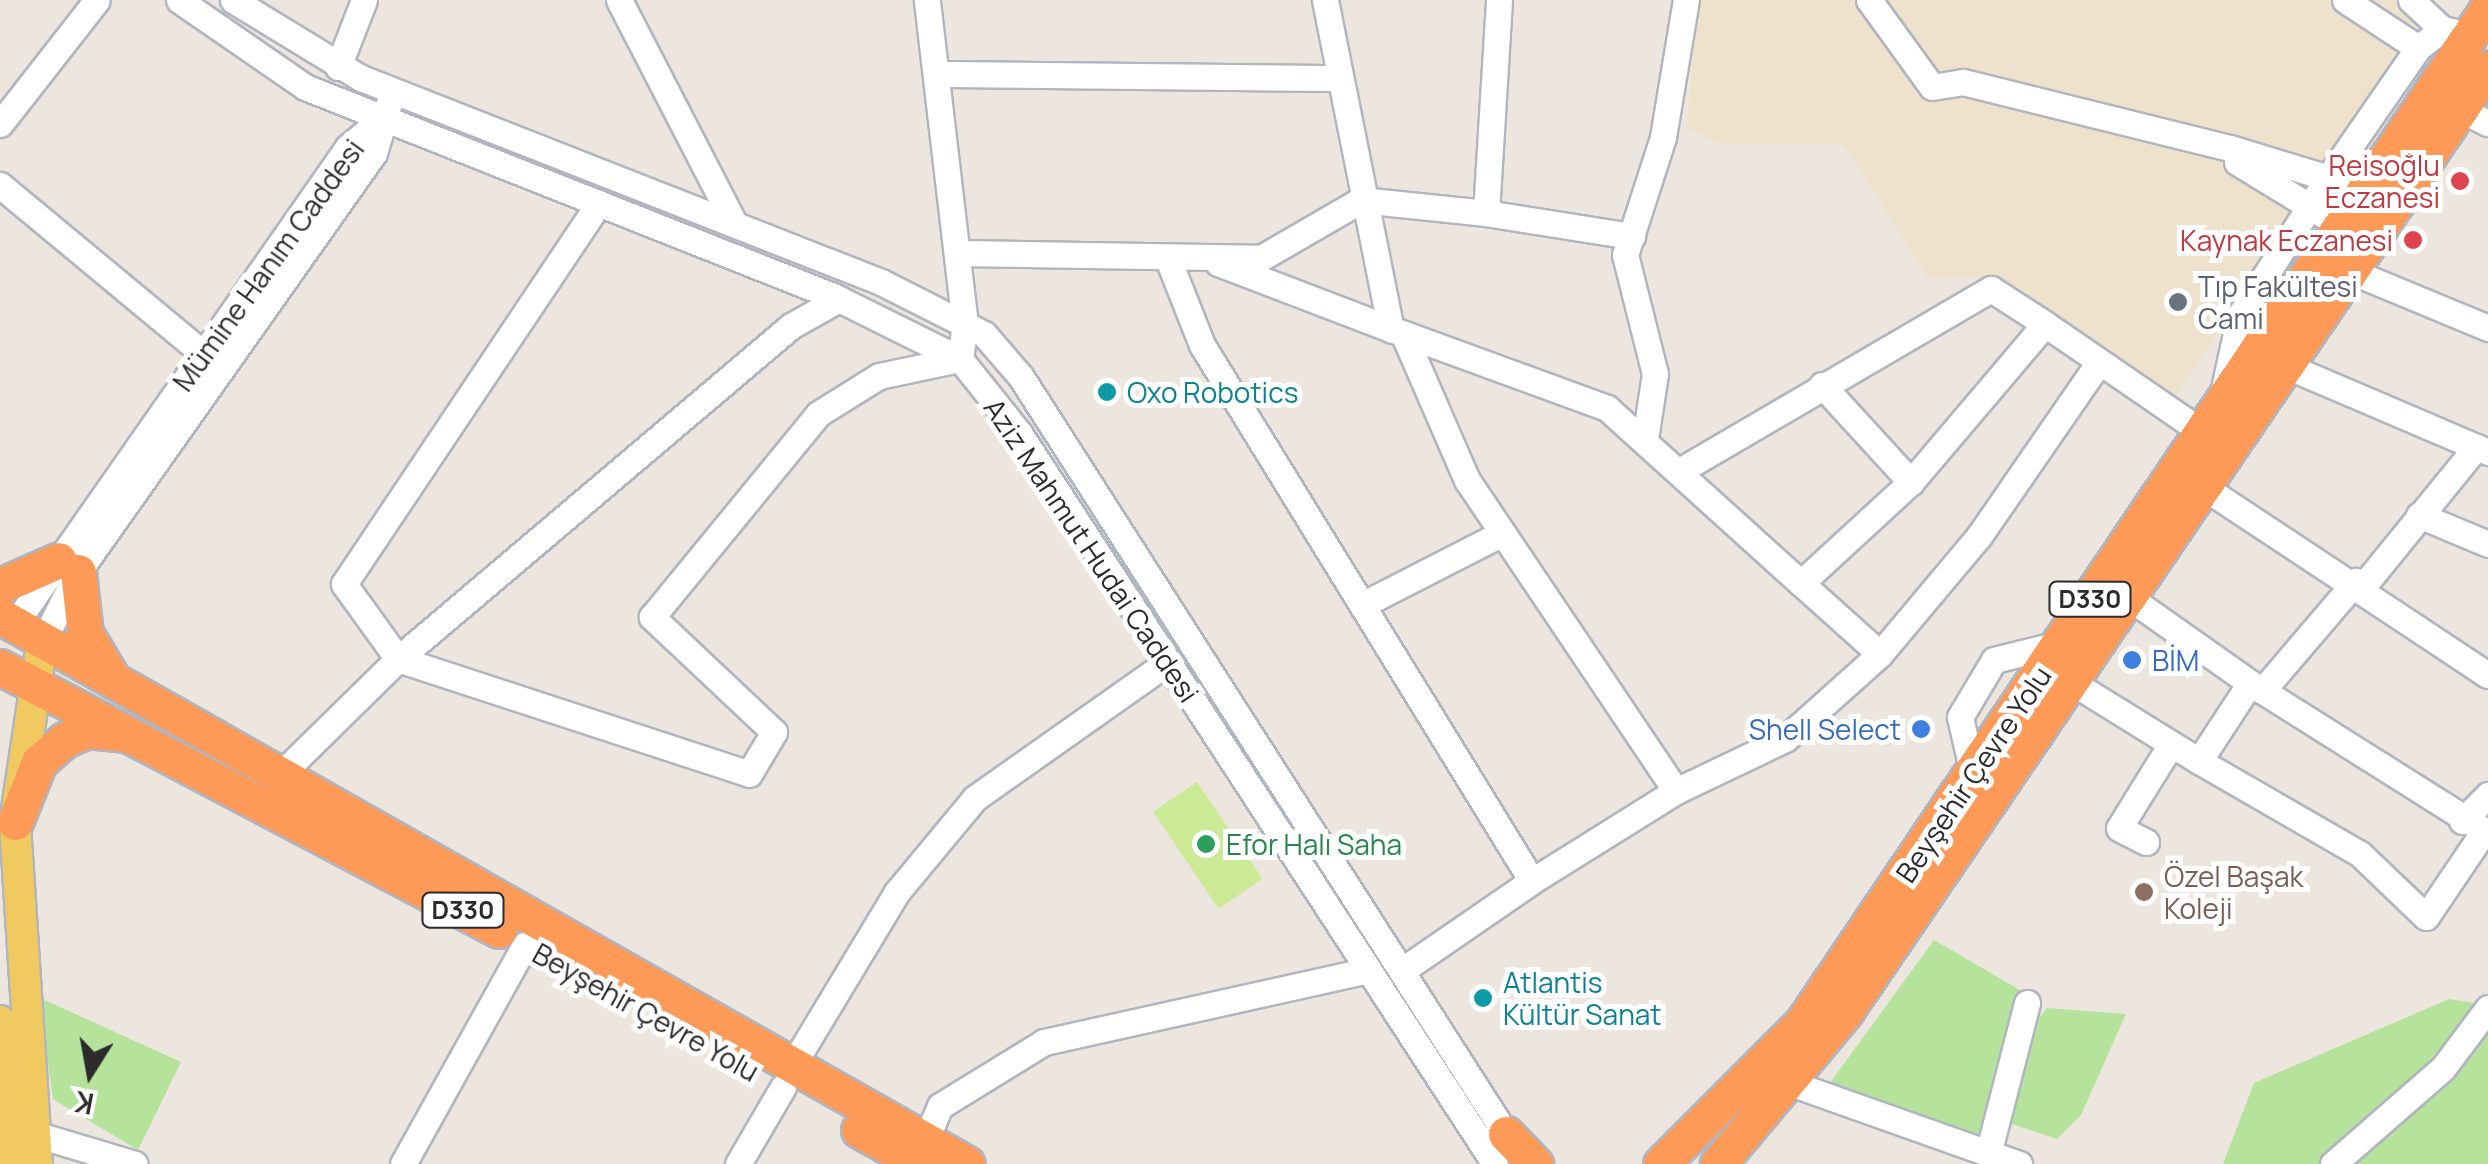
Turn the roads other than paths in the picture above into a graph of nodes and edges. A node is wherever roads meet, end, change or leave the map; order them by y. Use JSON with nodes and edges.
{"nodes":[{"id":1,"x":96,"y":0,"type":"edge"},
{"id":2,"x":179,"y":0,"type":"edge"},
{"id":3,"x":234,"y":0,"type":"edge"},
{"id":4,"x":364,"y":0,"type":"edge"},
{"id":5,"x":619,"y":0,"type":"edge"},
{"id":6,"x":927,"y":0,"type":"edge"},
{"id":7,"x":1325,"y":0,"type":"edge"},
{"id":8,"x":1499,"y":0,"type":"edge"},
{"id":9,"x":1686,"y":0,"type":"edge"},
{"id":10,"x":1869,"y":0,"type":"edge"},
{"id":11,"x":2345,"y":0,"type":"edge"},
{"id":12,"x":2410,"y":0,"type":"edge"},
{"id":13,"x":2467,"y":24,"type":"edge"},
{"id":14,"x":2418,"y":48,"type":"junction"},
{"id":15,"x":338,"y":66,"type":"junction"},
{"id":16,"x":2488,"y":68,"type":"edge"},
{"id":17,"x":938,"y":74,"type":"junction"},
{"id":18,"x":1337,"y":78,"type":"junction"},
{"id":19,"x":394,"y":89,"type":"junction"},
{"id":20,"x":385,"y":116,"type":"junction"},
{"id":21,"x":2474,"y":116,"type":"edge"},
{"id":22,"x":0,"y":124,"type":"edge"},
{"id":23,"x":0,"y":185,"type":"edge"},
{"id":24,"x":1361,"y":200,"type":"junction"},
{"id":25,"x":2334,"y":200,"type":"junction"},
{"id":26,"x":599,"y":204,"type":"junction"},
{"id":27,"x":1486,"y":213,"type":"junction"},
{"id":28,"x":734,"y":223,"type":"junction"},
{"id":29,"x":1632,"y":236,"type":"junction"},
{"id":30,"x":958,"y":254,"type":"junction"},
{"id":31,"x":1168,"y":259,"type":"junction"},
{"id":32,"x":1211,"y":259,"type":"junction"},
{"id":33,"x":2348,"y":270,"type":"junction"},
{"id":34,"x":840,"y":299,"type":"junction"},
{"id":35,"x":2045,"y":324,"type":"junction"},
{"id":36,"x":965,"y":325,"type":"junction"},
{"id":37,"x":2488,"y":328,"type":"edge"},
{"id":38,"x":1398,"y":332,"type":"junction"},
{"id":39,"x":201,"y":352,"type":"junction"},
{"id":40,"x":960,"y":359,"type":"junction"},
{"id":41,"x":2099,"y":362,"type":"junction"},
{"id":42,"x":2282,"y":364,"type":"junction"},
{"id":43,"x":1822,"y":385,"type":"junction"},
{"id":44,"x":2199,"y":430,"type":"junction"},
{"id":45,"x":1645,"y":439,"type":"junction"},
{"id":46,"x":2482,"y":450,"type":"edge"},
{"id":47,"x":1681,"y":470,"type":"junction"},
{"id":48,"x":1911,"y":482,"type":"junction"},
{"id":49,"x":2199,"y":484,"type":"junction"},
{"id":50,"x":2419,"y":515,"type":"junction"},
{"id":51,"x":1501,"y":534,"type":"junction"},
{"id":52,"x":2488,"y":544,"type":"edge"},
{"id":53,"x":69,"y":566,"type":"junction"},
{"id":54,"x":1801,"y":583,"type":"junction"},
{"id":55,"x":2360,"y":583,"type":"junction"},
{"id":56,"x":0,"y":586,"type":"edge"},
{"id":57,"x":2124,"y":594,"type":"junction"},
{"id":58,"x":1362,"y":605,"type":"junction"},
{"id":59,"x":14,"y":635,"type":"edge"},
{"id":60,"x":1880,"y":654,"type":"junction"},
{"id":61,"x":398,"y":659,"type":"junction"},
{"id":62,"x":1168,"y":662,"type":"junction"},
{"id":63,"x":0,"y":667,"type":"edge"},
{"id":64,"x":2486,"y":669,"type":"edge"},
{"id":65,"x":2070,"y":681,"type":"junction"},
{"id":66,"x":32,"y":682,"type":"junction"},
{"id":67,"x":117,"y":684,"type":"junction"},
{"id":68,"x":2256,"y":687,"type":"junction"},
{"id":69,"x":0,"y":720,"type":"edge"},
{"id":70,"x":139,"y":735,"type":"junction"},
{"id":71,"x":2171,"y":744,"type":"junction"},
{"id":72,"x":21,"y":747,"type":"junction"},
{"id":73,"x":2200,"y":761,"type":"junction"},
{"id":74,"x":280,"y":776,"type":"junction"},
{"id":75,"x":1676,"y":792,"type":"junction"},
{"id":76,"x":2488,"y":795,"type":"edge"},
{"id":77,"x":15,"y":822,"type":"junction"},
{"id":78,"x":2478,"y":828,"type":"edge"},
{"id":79,"x":2146,"y":842,"type":"dead end"},
{"id":80,"x":1532,"y":881,"type":"junction"},
{"id":81,"x":525,"y":945,"type":"junction"},
{"id":82,"x":1404,"y":969,"type":"junction"},
{"id":83,"x":1366,"y":971,"type":"junction"},
{"id":84,"x":2026,"y":1003,"type":"dead end"},
{"id":85,"x":2488,"y":1008,"type":"edge"},
{"id":86,"x":0,"y":1021,"type":"edge"},
{"id":87,"x":787,"y":1076,"type":"junction"},
{"id":88,"x":1793,"y":1084,"type":"junction"},
{"id":89,"x":3,"y":1107,"type":"edge"},
{"id":90,"x":36,"y":1149,"type":"edge"},
{"id":91,"x":923,"y":1152,"type":"edge"},
{"id":92,"x":1509,"y":1154,"type":"edge"},
{"id":93,"x":1988,"y":1154,"type":"junction"},
{"id":94,"x":13,"y":1164,"type":"edge"},
{"id":95,"x":136,"y":1164,"type":"edge"},
{"id":96,"x":403,"y":1164,"type":"edge"},
{"id":97,"x":738,"y":1164,"type":"edge"},
{"id":98,"x":967,"y":1164,"type":"edge"},
{"id":99,"x":1535,"y":1164,"type":"edge"},
{"id":100,"x":1662,"y":1164,"type":"edge"},
{"id":101,"x":1718,"y":1164,"type":"edge"},
{"id":102,"x":2019,"y":1164,"type":"edge"},
{"id":103,"x":2332,"y":1164,"type":"edge"}],
"edges":[{"from":1,"to":22,"type":"street"},
{"from":2,"to":20,"type":"street","name":"Aziz Mahmut Hudai Caddesi"},
{"from":3,"to":15,"type":"street","name":"Aziz Mahmut Hudai Caddesi"},
{"from":4,"to":15,"type":"street"},
{"from":5,"to":28,"type":"street"},
{"from":6,"to":17,"type":"street"},
{"from":7,"to":18,"type":"street"},
{"from":8,"to":27,"type":"street"},
{"from":9,"to":29,"type":"street"},
{"from":10,"to":25,"type":"street"},
{"from":11,"to":14,"type":"street"},
{"from":12,"to":13,"type":"street"},
{"from":13,"to":14,"type":"street"},
{"from":13,"to":25,"type":"highway","name":"Beyşehir Çevre Yolu","number":"D330"},
{"from":14,"to":25,"type":"street"},
{"from":15,"to":19,"type":"street","name":"Aziz Mahmut Hudai Caddesi"},
{"from":16,"to":21,"type":"highway","name":"Beyşehir Çevre Yolu","number":"D330"},
{"from":17,"to":18,"type":"street"},
{"from":17,"to":30,"type":"street"},
{"from":18,"to":24,"type":"street"},
{"from":19,"to":20,"type":"street"},
{"from":19,"to":28,"type":"street","name":"Aziz Mahmut Hudai Caddesi"},
{"from":20,"to":26,"type":"street","name":"Aziz Mahmut Hudai Caddesi"},
{"from":20,"to":39,"type":"street","name":"Mümine Hanım Caddesi"},
{"from":20,"to":53,"type":"street","name":"Mümine Hanım Caddesi"},
{"from":21,"to":33,"type":"highway","name":"Beyşehir Çevre Yolu","number":"D330"},
{"from":23,"to":39,"type":"street"},
{"from":24,"to":27,"type":"street"},
{"from":24,"to":32,"type":"street"},
{"from":24,"to":38,"type":"street"},
{"from":25,"to":44,"type":"highway","name":"Beyşehir Çevre Yolu","number":"D330"},
{"from":26,"to":34,"type":"street","name":"Aziz Mahmut Hudai Caddesi"},
{"from":26,"to":61,"type":"street"},
{"from":27,"to":29,"type":"street"},
{"from":28,"to":36,"type":"street","name":"Aziz Mahmut Hudai Caddesi"},
{"from":29,"to":45,"type":"street"},
{"from":30,"to":31,"type":"street"},
{"from":30,"to":36,"type":"street"},
{"from":31,"to":32,"type":"street"},
{"from":31,"to":58,"type":"street"},
{"from":32,"to":38,"type":"street"},
{"from":33,"to":37,"type":"street"},
{"from":33,"to":42,"type":"highway","name":"Beyşehir Çevre Yolu","number":"D330"},
{"from":34,"to":40,"type":"street","name":"Aziz Mahmut Hudai Caddesi"},
{"from":34,"to":61,"type":"street"},
{"from":35,"to":41,"type":"street"},
{"from":35,"to":43,"type":"street"},
{"from":35,"to":48,"type":"street"},
{"from":36,"to":40,"type":"street"},
{"from":36,"to":82,"type":"street","name":"Aziz Mahmut Hudai Caddesi"},
{"from":38,"to":45,"type":"street"},
{"from":38,"to":51,"type":"street"},
{"from":39,"to":53,"type":"street","name":"Mümine Hanım Caddesi"},
{"from":40,"to":61,"type":"street"},
{"from":40,"to":62,"type":"street","name":"Aziz Mahmut Hudai Caddesi"},
{"from":41,"to":44,"type":"street"},
{"from":41,"to":60,"type":"street"},
{"from":42,"to":46,"type":"street"},
{"from":42,"to":49,"type":"highway","name":"Beyşehir Çevre Yolu","number":"D330"},
{"from":43,"to":47,"type":"street"},
{"from":43,"to":48,"type":"street"},
{"from":44,"to":100,"type":"highway","name":"Beyşehir Çevre Yolu","number":"D330"},
{"from":45,"to":47,"type":"street"},
{"from":46,"to":50,"type":"street"},
{"from":47,"to":54,"type":"street"},
{"from":48,"to":54,"type":"street"},
{"from":49,"to":55,"type":"street"},
{"from":49,"to":57,"type":"highway","name":"Beyşehir Çevre Yolu","number":"D330"},
{"from":50,"to":52,"type":"street"},
{"from":50,"to":55,"type":"street"},
{"from":51,"to":58,"type":"street"},
{"from":51,"to":75,"type":"street"},
{"from":53,"to":56,"type":"highway"},
{"from":53,"to":59,"type":"street"},
{"from":53,"to":67,"type":"highway"},
{"from":54,"to":60,"type":"street"},
{"from":55,"to":64,"type":"street"},
{"from":55,"to":68,"type":"street"},
{"from":57,"to":65,"type":"highway","name":"Beyşehir Çevre Yolu","number":"D330"},
{"from":57,"to":68,"type":"street"},
{"from":58,"to":80,"type":"street"},
{"from":59,"to":66,"type":"main road"},
{"from":59,"to":67,"type":"highway","number":"D330"},
{"from":60,"to":75,"type":"street"},
{"from":61,"to":74,"type":"street"},
{"from":62,"to":83,"type":"street","name":"Aziz Mahmut Hudai Caddesi"},
{"from":62,"to":87,"type":"street"},
{"from":63,"to":66,"type":"highway","name":"Beyşehir Çevre Yolu","number":"D330"},
{"from":65,"to":71,"type":"street"},
{"from":65,"to":88,"type":"highway","name":"Beyşehir Çevre Yolu","number":"D330"},
{"from":66,"to":70,"type":"highway","name":"Beyşehir Çevre Yolu","number":"D330"},
{"from":66,"to":72,"type":"main road"},
{"from":67,"to":74,"type":"highway","name":"Beyşehir Çevre Yolu","number":"D330"},
{"from":68,"to":73,"type":"street"},
{"from":68,"to":78,"type":"street"},
{"from":69,"to":72,"type":"main road"},
{"from":70,"to":77,"type":"highway"},
{"from":70,"to":81,"type":"highway","name":"Beyşehir Çevre Yolu","number":"D330"},
{"from":71,"to":73,"type":"street"},
{"from":71,"to":79,"type":"street"},
{"from":72,"to":77,"type":"main road"},
{"from":73,"to":78,"type":"street"},
{"from":74,"to":87,"type":"highway","name":"Beyşehir Çevre Yolu","number":"D330"},
{"from":75,"to":80,"type":"street"},
{"from":76,"to":78,"type":"street"},
{"from":77,"to":90,"type":"main road"},
{"from":80,"to":82,"type":"street"},
{"from":81,"to":87,"type":"highway","name":"Beyşehir Çevre Yolu","number":"D330"},
{"from":81,"to":96,"type":"street"},
{"from":82,"to":92,"type":"street","name":"Aziz Mahmut Hudai Caddesi"},
{"from":83,"to":91,"type":"street"},
{"from":83,"to":92,"type":"street","name":"Aziz Mahmut Hudai Caddesi"},
{"from":84,"to":93,"type":"street"},
{"from":85,"to":103,"type":"street"},
{"from":86,"to":89,"type":"main road"},
{"from":87,"to":91,"type":"highway","name":"Beyşehir Çevre Yolu","number":"D330"},
{"from":87,"to":97,"type":"street"},
{"from":88,"to":93,"type":"street"},
{"from":88,"to":101,"type":"highway","name":"Beyşehir Çevre Yolu","number":"D330"},
{"from":89,"to":94,"type":"main road"},
{"from":90,"to":95,"type":"street"},
{"from":91,"to":98,"type":"highway","name":"Beyşehir Çevre Yolu","number":"D330"},
{"from":92,"to":99,"type":"highway"},
{"from":93,"to":102,"type":"street"}]}
